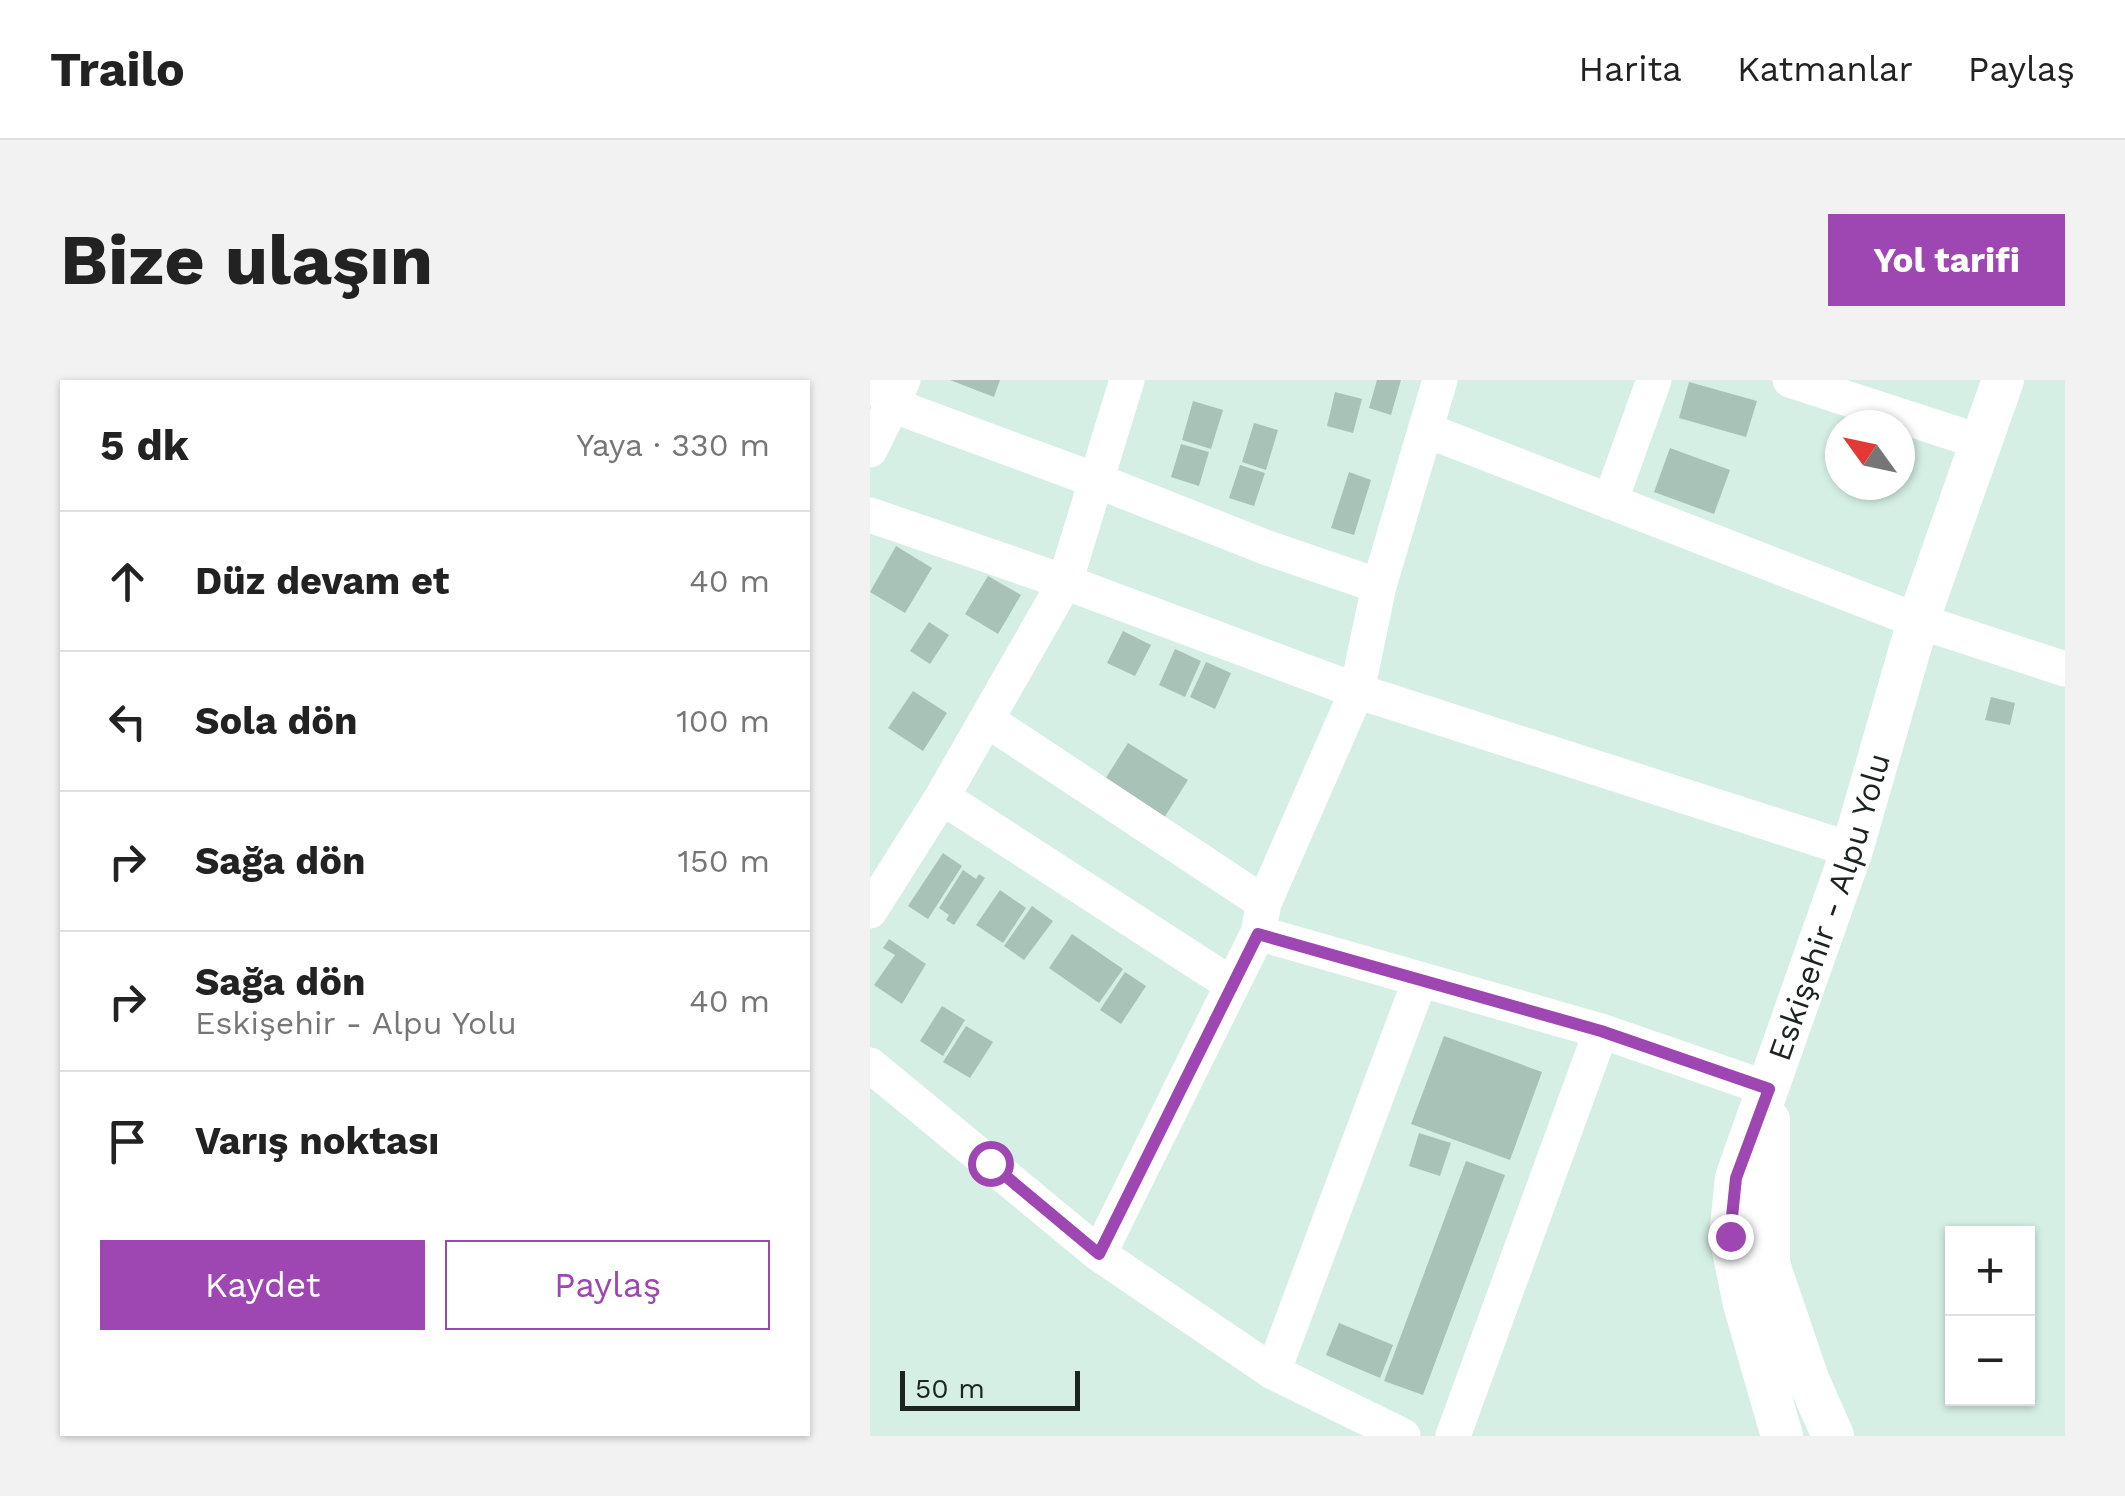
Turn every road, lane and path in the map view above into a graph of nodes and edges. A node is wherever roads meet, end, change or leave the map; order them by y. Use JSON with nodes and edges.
{"nodes":[{"id":1,"x":1127,"y":380,"type":"edge"},
{"id":2,"x":1440,"y":380,"type":"edge"},
{"id":3,"x":1654,"y":380,"type":"edge"},
{"id":4,"x":1790,"y":380,"type":"edge"},
{"id":5,"x":2003,"y":380,"type":"edge"},
{"id":6,"x":889,"y":388,"type":"edge"},
{"id":7,"x":1426,"y":430,"type":"junction"},
{"id":8,"x":1981,"y":442,"type":"junction"},
{"id":9,"x":870,"y":450,"type":"edge"},
{"id":10,"x":1095,"y":480,"type":"junction"},
{"id":11,"x":1610,"y":502,"type":"junction"},
{"id":12,"x":870,"y":515,"type":"edge"},
{"id":13,"x":1065,"y":582,"type":"junction"},
{"id":14,"x":1379,"y":586,"type":"junction"},
{"id":15,"x":1918,"y":620,"type":"junction"},
{"id":16,"x":2065,"y":669,"type":"edge"},
{"id":17,"x":1357,"y":690,"type":"junction"},
{"id":18,"x":988,"y":720,"type":"junction"},
{"id":19,"x":942,"y":797,"type":"junction"},
{"id":20,"x":1852,"y":850,"type":"junction"},
{"id":21,"x":870,"y":911,"type":"edge"},
{"id":22,"x":1261,"y":918,"type":"junction"},
{"id":23,"x":1420,"y":980,"type":"junction"},
{"id":24,"x":1231,"y":984,"type":"junction"},
{"id":25,"x":1601,"y":1031,"type":"junction"},
{"id":26,"x":870,"y":1064,"type":"edge"},
{"id":27,"x":1769,"y":1089,"type":"junction"},
{"id":28,"x":1099,"y":1254,"type":"junction"},
{"id":29,"x":1272,"y":1372,"type":"junction"},
{"id":30,"x":1403,"y":1436,"type":"edge"},
{"id":31,"x":1453,"y":1436,"type":"edge"},
{"id":32,"x":1782,"y":1436,"type":"edge"},
{"id":33,"x":1833,"y":1436,"type":"edge"}],
"edges":[{"from":1,"to":10,"type":"street"},
{"from":2,"to":7,"type":"street"},
{"from":3,"to":11,"type":"street"},
{"from":4,"to":8,"type":"street"},
{"from":5,"to":8,"type":"main road","name":"Eskişehir - Alpu Yolu"},
{"from":6,"to":9,"type":"street"},
{"from":6,"to":10,"type":"street"},
{"from":7,"to":11,"type":"street"},
{"from":7,"to":14,"type":"street"},
{"from":8,"to":15,"type":"main road","name":"Eskişehir - Alpu Yolu"},
{"from":10,"to":13,"type":"street"},
{"from":10,"to":14,"type":"street"},
{"from":11,"to":15,"type":"street"},
{"from":12,"to":13,"type":"street"},
{"from":13,"to":17,"type":"street"},
{"from":13,"to":18,"type":"street"},
{"from":14,"to":17,"type":"street"},
{"from":15,"to":16,"type":"street"},
{"from":15,"to":20,"type":"main road","name":"Eskişehir - Alpu Yolu"},
{"from":17,"to":20,"type":"street"},
{"from":17,"to":22,"type":"street"},
{"from":18,"to":19,"type":"street"},
{"from":18,"to":22,"type":"street"},
{"from":19,"to":21,"type":"street"},
{"from":19,"to":24,"type":"street"},
{"from":20,"to":27,"type":"main road","name":"Eskişehir - Alpu Yolu"},
{"from":22,"to":23,"type":"street"},
{"from":22,"to":24,"type":"street"},
{"from":23,"to":25,"type":"street"},
{"from":23,"to":29,"type":"street"},
{"from":24,"to":28,"type":"street"},
{"from":25,"to":27,"type":"street"},
{"from":25,"to":31,"type":"street"},
{"from":26,"to":28,"type":"street"},
{"from":27,"to":32,"type":"main road","name":"Eskişehir - Alpu Yolu"},
{"from":27,"to":33,"type":"main road"},
{"from":28,"to":29,"type":"street"},
{"from":29,"to":30,"type":"street"}]}
